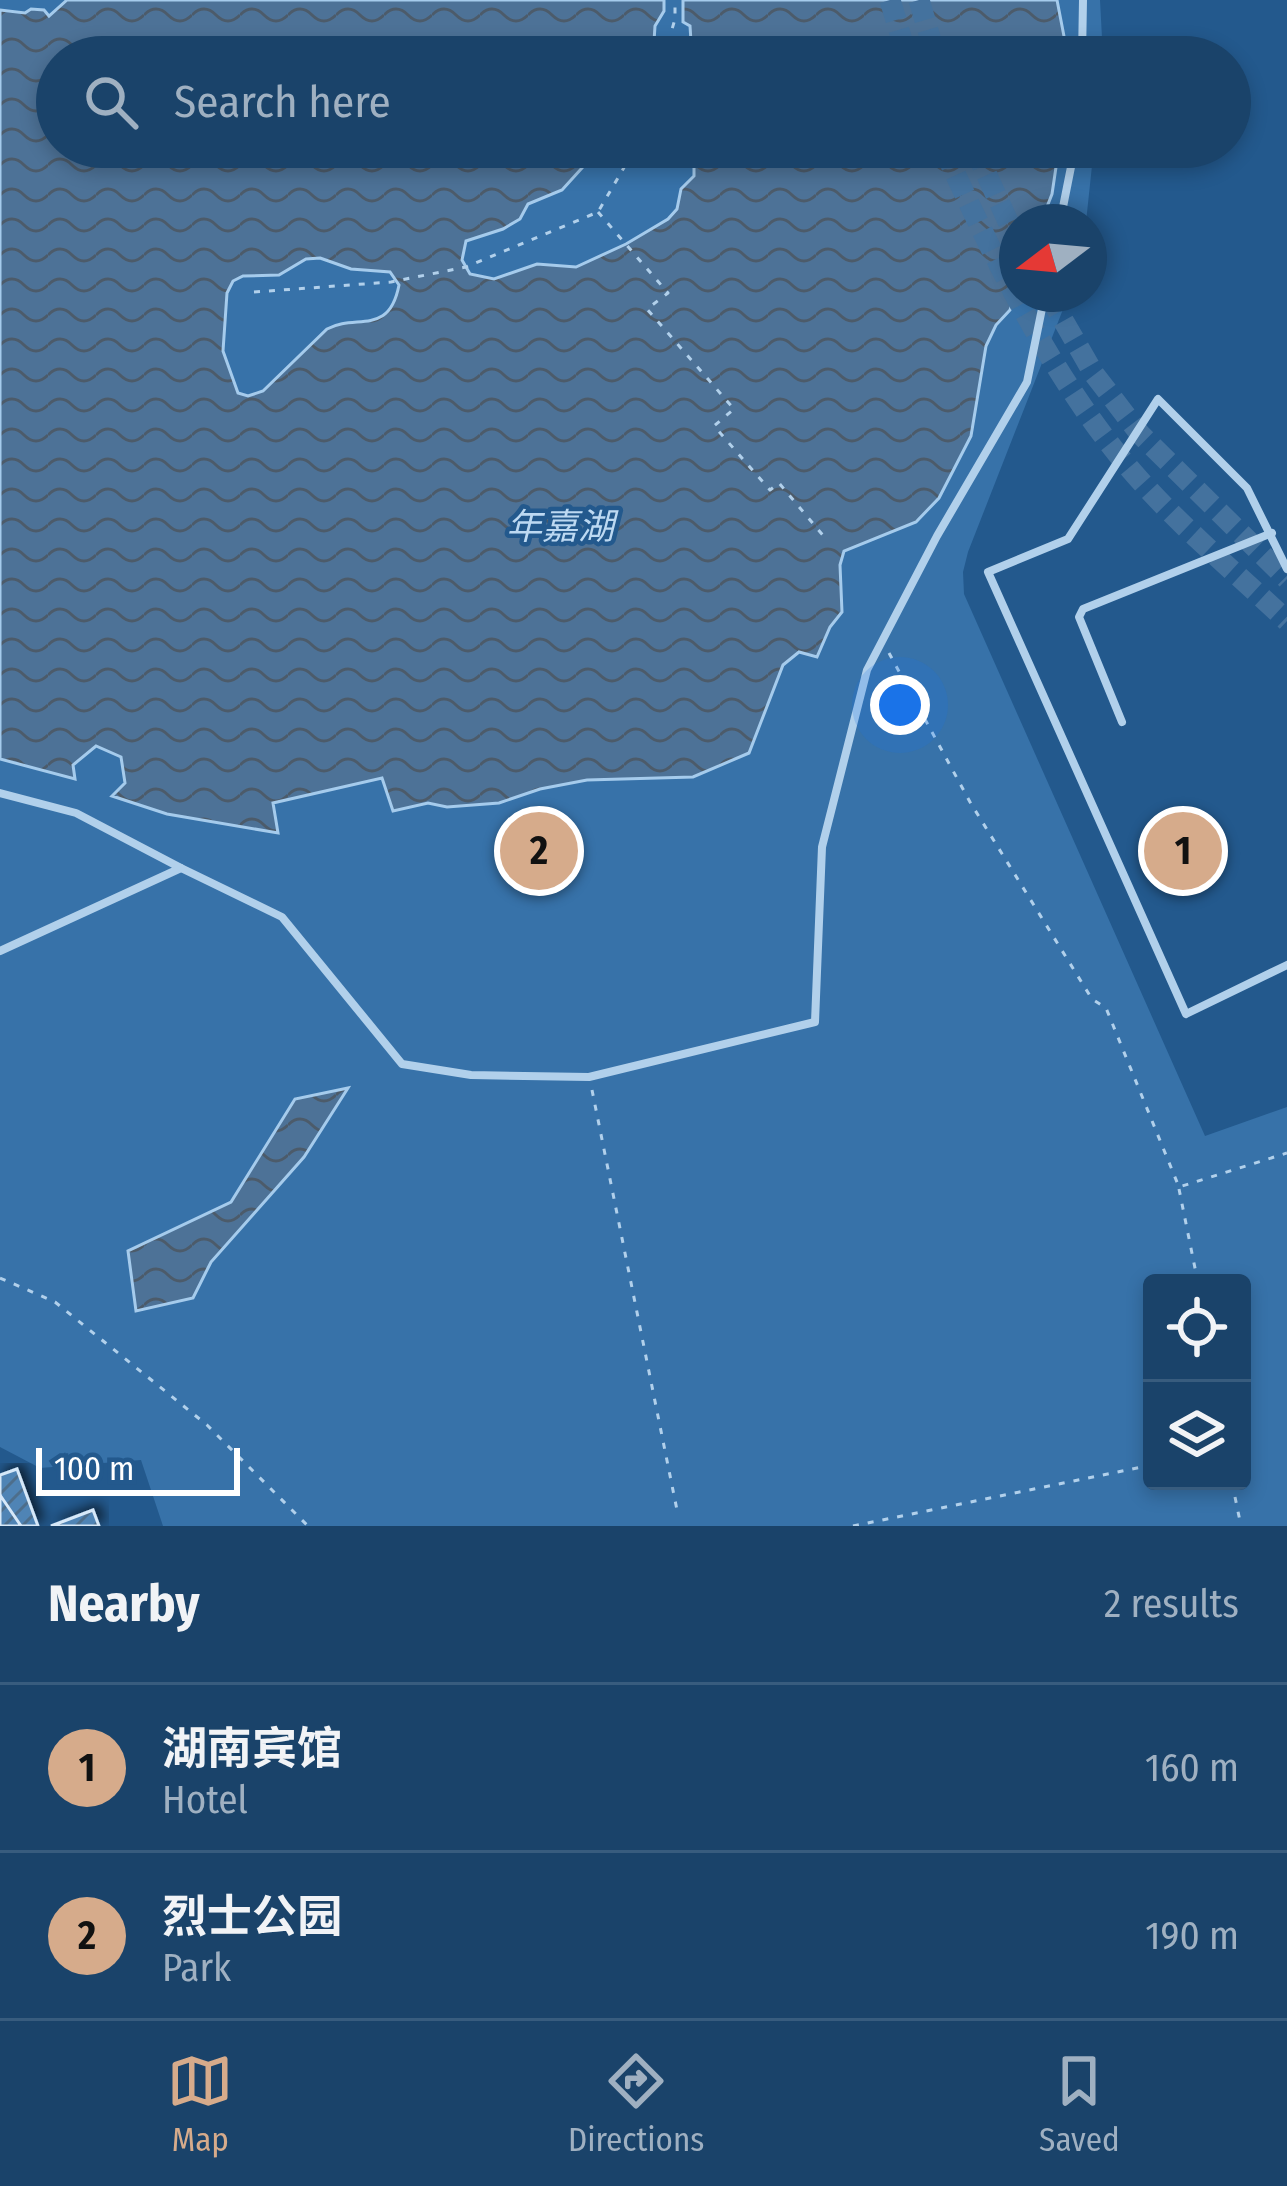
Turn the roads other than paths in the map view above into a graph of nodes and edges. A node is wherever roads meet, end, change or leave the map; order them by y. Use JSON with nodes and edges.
{"nodes":[{"id":1,"x":1083,"y":0,"type":"edge"},
{"id":2,"x":1082,"y":36,"type":"edge"},
{"id":3,"x":1071,"y":168,"type":"edge"},
{"id":4,"x":1064,"y":204,"type":"edge"},
{"id":5,"x":1042,"y":312,"type":"edge"},
{"id":6,"x":1271,"y":532,"type":"junction"},
{"id":7,"x":1287,"y":569,"type":"edge"},
{"id":8,"x":1122,"y":722,"type":"dead end"},
{"id":9,"x":0,"y":793,"type":"edge"},
{"id":10,"x":181,"y":868,"type":"junction"},
{"id":11,"x":0,"y":951,"type":"edge"},
{"id":12,"x":1287,"y":965,"type":"edge"}],
"edges":[{"from":1,"to":2,"type":"lane"},
{"from":3,"to":4,"type":"lane"},
{"from":5,"to":10,"type":"lane"},
{"from":6,"to":7,"type":"lane"},
{"from":6,"to":8,"type":"lane"},
{"from":6,"to":12,"type":"lane"},
{"from":9,"to":10,"type":"lane"},
{"from":10,"to":11,"type":"lane"}]}
